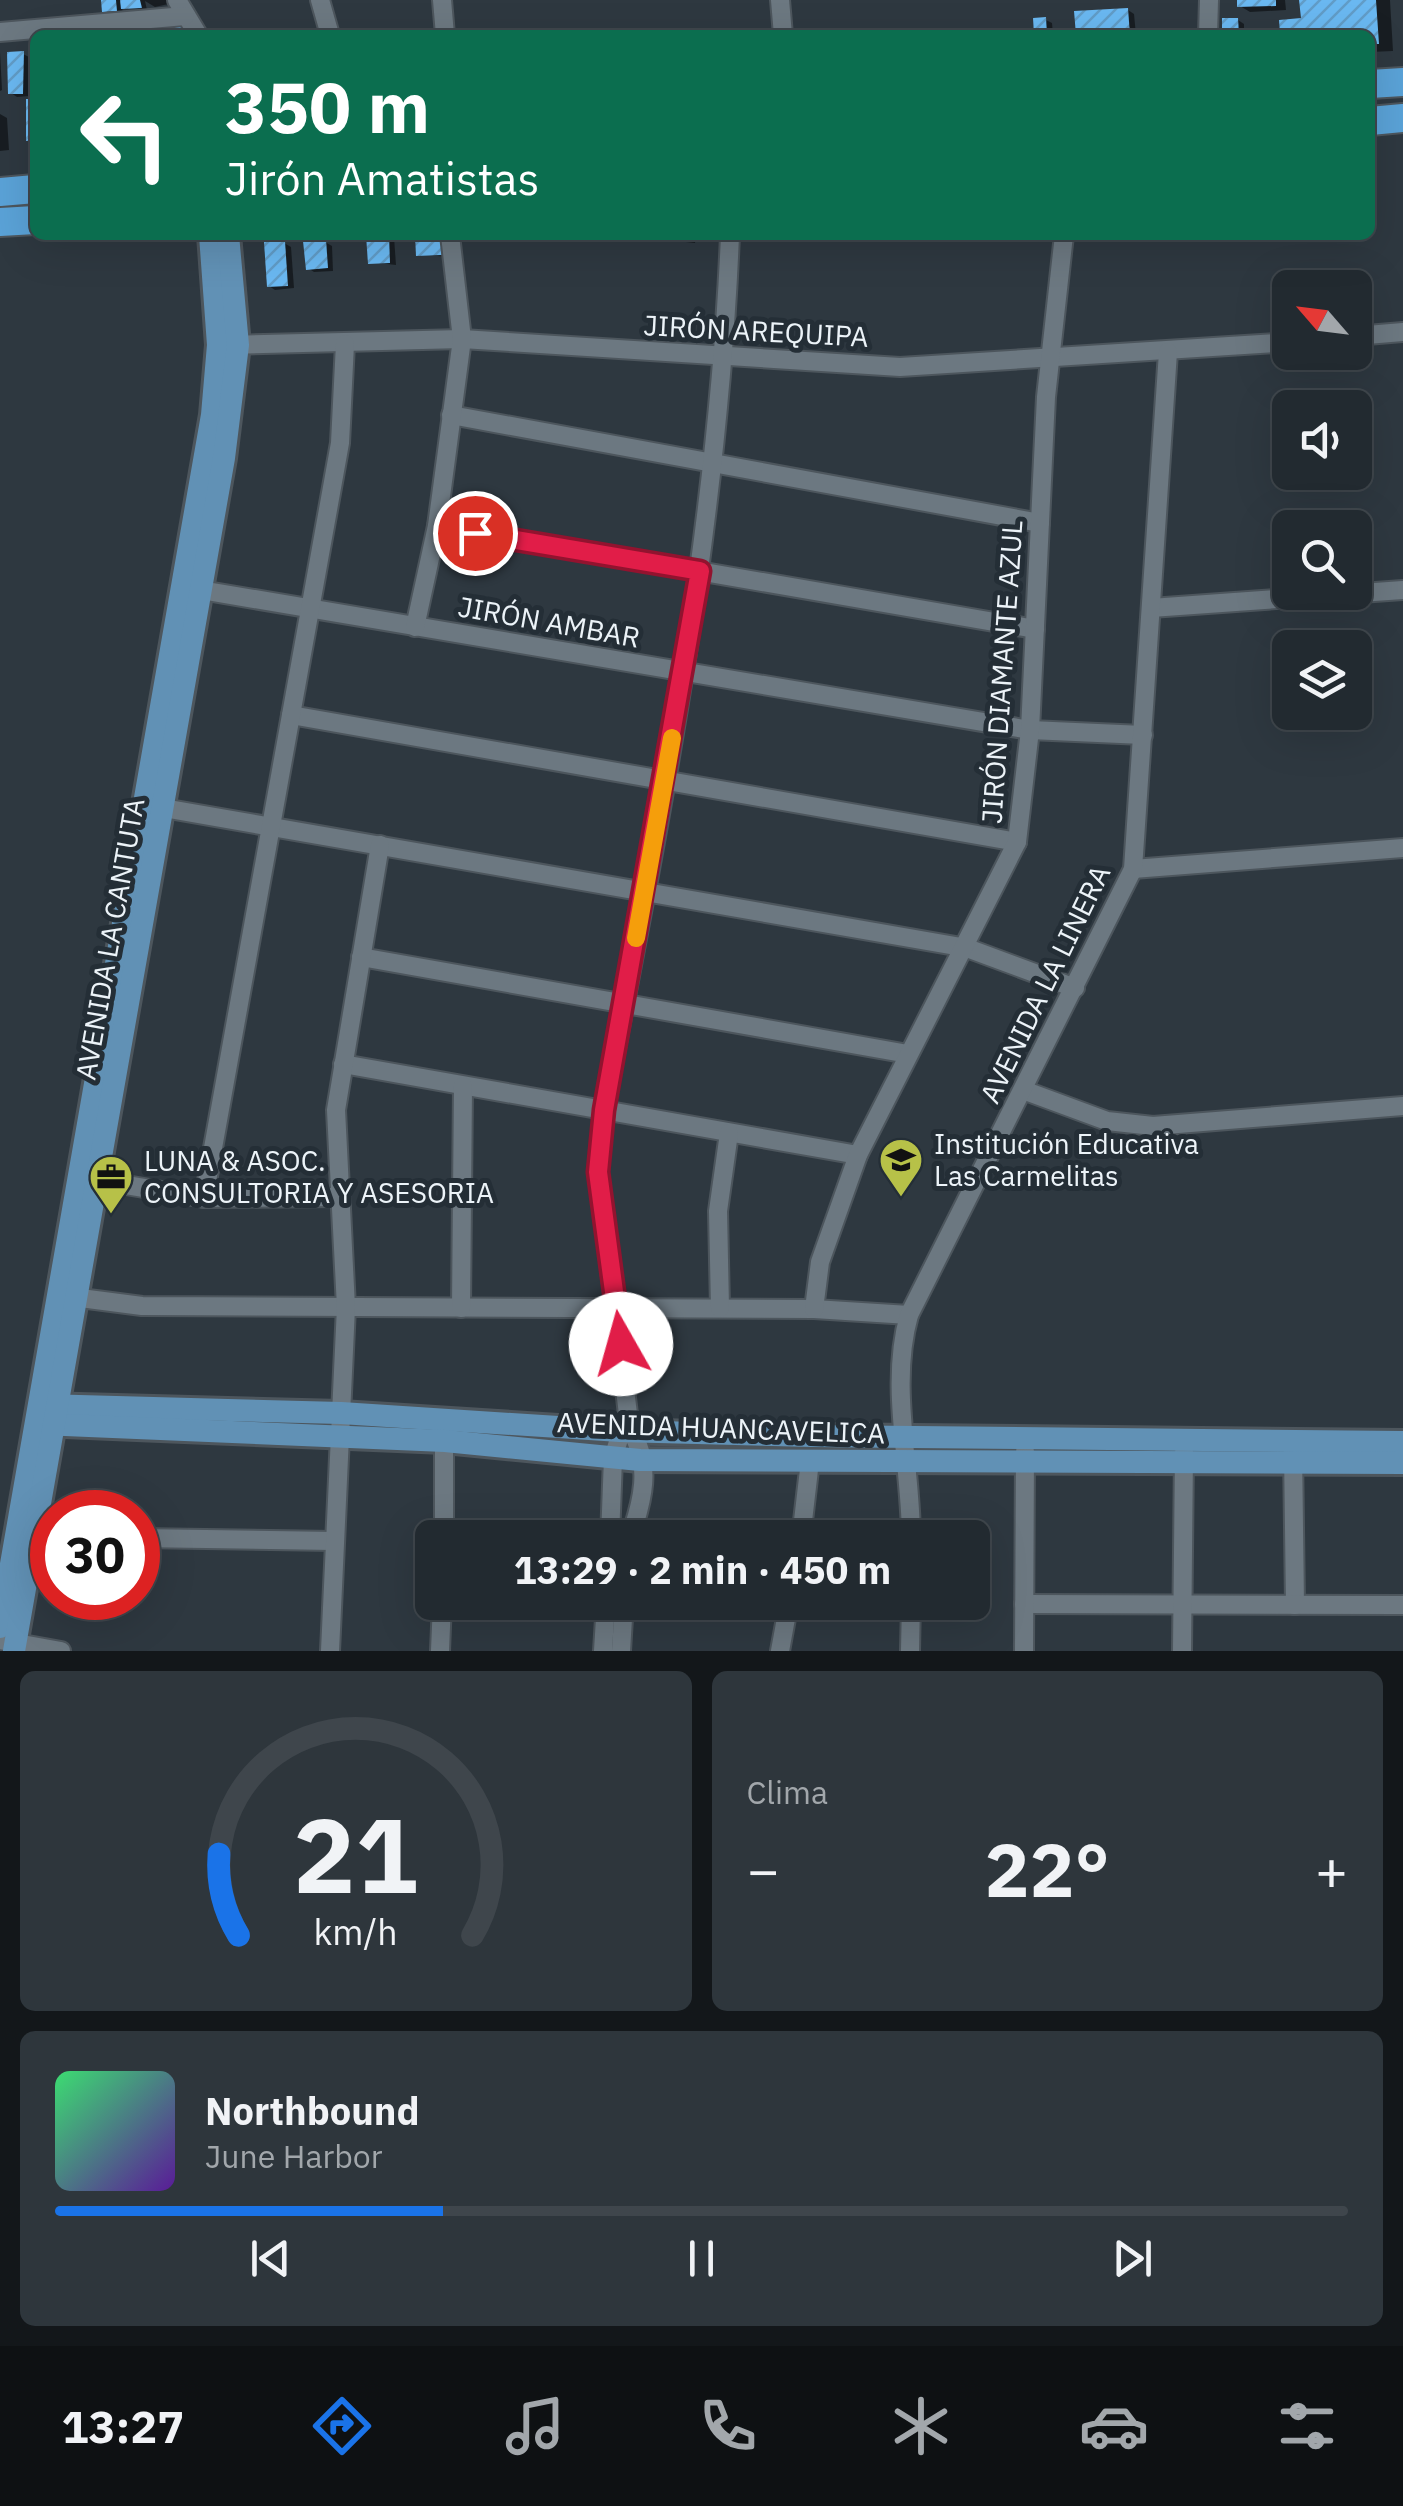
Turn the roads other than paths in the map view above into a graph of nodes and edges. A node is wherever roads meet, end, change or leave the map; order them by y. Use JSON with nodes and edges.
{"nodes":[{"id":1,"x":320,"y":0,"type":"edge"},
{"id":2,"x":442,"y":0,"type":"edge"},
{"id":3,"x":780,"y":0,"type":"edge"},
{"id":4,"x":1208,"y":0,"type":"edge"},
{"id":5,"x":181,"y":8,"type":"edge"},
{"id":6,"x":195,"y":30,"type":"edge"},
{"id":7,"x":329,"y":30,"type":"edge"},
{"id":8,"x":445,"y":30,"type":"edge"},
{"id":9,"x":783,"y":30,"type":"edge"},
{"id":10,"x":1208,"y":30,"type":"edge"},
{"id":11,"x":0,"y":32,"type":"edge"},
{"id":12,"x":1403,"y":82,"type":"edge"},
{"id":13,"x":1375,"y":84,"type":"edge"},
{"id":14,"x":1403,"y":118,"type":"edge"},
{"id":15,"x":1375,"y":120,"type":"edge"},
{"id":16,"x":30,"y":189,"type":"edge"},
{"id":17,"x":0,"y":192,"type":"edge"},
{"id":18,"x":30,"y":220,"type":"edge"},
{"id":19,"x":0,"y":222,"type":"edge"},
{"id":20,"x":211,"y":240,"type":"edge"},
{"id":21,"x":228,"y":240,"type":"edge"},
{"id":22,"x":451,"y":240,"type":"edge"},
{"id":23,"x":730,"y":240,"type":"edge"},
{"id":24,"x":1064,"y":240,"type":"edge"},
{"id":25,"x":1403,"y":332,"type":"edge"},
{"id":26,"x":1372,"y":335,"type":"edge"},
{"id":27,"x":462,"y":339,"type":"junction"},
{"id":28,"x":1272,"y":343,"type":"edge"},
{"id":29,"x":345,"y":344,"type":"junction"},
{"id":30,"x":228,"y":345,"type":"junction"},
{"id":31,"x":1168,"y":352,"type":"junction"},
{"id":32,"x":725,"y":359,"type":"junction"},
{"id":33,"x":1052,"y":360,"type":"junction"},
{"id":34,"x":451,"y":415,"type":"junction"},
{"id":35,"x":714,"y":464,"type":"junction"},
{"id":36,"x":1040,"y":523,"type":"junction"},
{"id":37,"x":437,"y":526,"type":"junction"},
{"id":38,"x":700,"y":571,"type":"junction"},
{"id":39,"x":192,"y":589,"type":"junction"},
{"id":40,"x":1403,"y":590,"type":"edge"},
{"id":41,"x":311,"y":608,"type":"junction"},
{"id":42,"x":1151,"y":608,"type":"junction"},
{"id":43,"x":415,"y":627,"type":"junction"},
{"id":44,"x":1035,"y":629,"type":"junction"},
{"id":45,"x":684,"y":673,"type":"junction"},
{"id":46,"x":291,"y":716,"type":"junction"},
{"id":47,"x":1030,"y":730,"type":"junction"},
{"id":48,"x":1143,"y":735,"type":"junction"},
{"id":49,"x":664,"y":778,"type":"junction"},
{"id":50,"x":156,"y":806,"type":"junction"},
{"id":51,"x":270,"y":826,"type":"junction"},
{"id":52,"x":1017,"y":842,"type":"junction"},
{"id":53,"x":380,"y":844,"type":"junction"},
{"id":54,"x":1403,"y":848,"type":"edge"},
{"id":55,"x":1133,"y":869,"type":"junction"},
{"id":56,"x":643,"y":892,"type":"junction"},
{"id":57,"x":966,"y":948,"type":"junction"},
{"id":58,"x":361,"y":957,"type":"junction"},
{"id":59,"x":1076,"y":988,"type":"junction"},
{"id":60,"x":625,"y":1002,"type":"junction"},
{"id":61,"x":908,"y":1054,"type":"junction"},
{"id":62,"x":343,"y":1064,"type":"junction"},
{"id":63,"x":463,"y":1086,"type":"junction"},
{"id":64,"x":1024,"y":1090,"type":"junction"},
{"id":65,"x":1403,"y":1106,"type":"edge"},
{"id":66,"x":604,"y":1110,"type":"junction"},
{"id":67,"x":728,"y":1133,"type":"junction"},
{"id":68,"x":858,"y":1155,"type":"junction"},
{"id":69,"x":87,"y":1179,"type":"junction"},
{"id":70,"x":340,"y":1197,"type":"junction"},
{"id":71,"x":204,"y":1198,"type":"junction"},
{"id":72,"x":66,"y":1296,"type":"junction"},
{"id":73,"x":346,"y":1307,"type":"junction"},
{"id":74,"x":460,"y":1308,"type":"junction"},
{"id":75,"x":720,"y":1308,"type":"junction"},
{"id":76,"x":617,"y":1309,"type":"junction"},
{"id":77,"x":814,"y":1309,"type":"junction"},
{"id":78,"x":909,"y":1315,"type":"junction"},
{"id":79,"x":48,"y":1415,"type":"junction"},
{"id":80,"x":341,"y":1424,"type":"junction"},
{"id":81,"x":626,"y":1425,"type":"junction"},
{"id":82,"x":444,"y":1430,"type":"junction"},
{"id":83,"x":906,"y":1438,"type":"junction"},
{"id":84,"x":1403,"y":1442,"type":"edge"},
{"id":85,"x":1025,"y":1451,"type":"junction"},
{"id":86,"x":1293,"y":1451,"type":"junction"},
{"id":87,"x":1184,"y":1452,"type":"junction"},
{"id":88,"x":613,"y":1458,"type":"junction"},
{"id":89,"x":640,"y":1460,"type":"junction"},
{"id":90,"x":810,"y":1461,"type":"junction"},
{"id":91,"x":1403,"y":1464,"type":"edge"},
{"id":92,"x":910,"y":1465,"type":"junction"},
{"id":93,"x":40,"y":1490,"type":"edge"},
{"id":94,"x":444,"y":1520,"type":"edge"},
{"id":95,"x":611,"y":1520,"type":"edge"},
{"id":96,"x":636,"y":1520,"type":"edge"},
{"id":97,"x":802,"y":1520,"type":"edge"},
{"id":98,"x":912,"y":1520,"type":"edge"},
{"id":99,"x":160,"y":1538,"type":"edge"},
{"id":100,"x":334,"y":1540,"type":"junction"},
{"id":101,"x":30,"y":1550,"type":"edge"},
{"id":102,"x":1024,"y":1604,"type":"junction"},
{"id":103,"x":1183,"y":1604,"type":"junction"},
{"id":104,"x":1295,"y":1605,"type":"junction"},
{"id":105,"x":1403,"y":1605,"type":"edge"},
{"id":106,"x":441,"y":1620,"type":"edge"},
{"id":107,"x":605,"y":1620,"type":"edge"},
{"id":108,"x":623,"y":1620,"type":"edge"},
{"id":109,"x":786,"y":1620,"type":"edge"},
{"id":110,"x":911,"y":1620,"type":"edge"},
{"id":111,"x":7,"y":1640,"type":"edge"},
{"id":112,"x":61,"y":1651,"type":"edge"},
{"id":113,"x":330,"y":1651,"type":"edge"},
{"id":114,"x":440,"y":1651,"type":"edge"},
{"id":115,"x":604,"y":1651,"type":"edge"},
{"id":116,"x":622,"y":1651,"type":"edge"},
{"id":117,"x":780,"y":1651,"type":"edge"},
{"id":118,"x":910,"y":1651,"type":"edge"},
{"id":119,"x":1024,"y":1651,"type":"edge"},
{"id":120,"x":1182,"y":1651,"type":"edge"}],
"edges":[{"from":1,"to":7,"type":"street"},
{"from":2,"to":8,"type":"street"},
{"from":3,"to":9,"type":"street"},
{"from":4,"to":10,"type":"street"},
{"from":5,"to":6,"type":"street"},
{"from":5,"to":11,"type":"street"},
{"from":12,"to":13,"type":"highway"},
{"from":14,"to":15,"type":"highway"},
{"from":16,"to":17,"type":"highway"},
{"from":18,"to":19,"type":"highway"},
{"from":20,"to":30,"type":"main road","name":"AVENIDA LA CANTUTA"},
{"from":21,"to":30,"type":"main road","name":"AVENIDA LA CANTUTA"},
{"from":22,"to":27,"type":"street"},
{"from":23,"to":32,"type":"street"},
{"from":24,"to":33,"type":"street","name":"JIRÓN DIAMANTE AZUL"},
{"from":25,"to":26,"type":"street"},
{"from":27,"to":29,"type":"street","name":"JIRÓN AREQUIPA"},
{"from":27,"to":32,"type":"street","name":"JIRÓN AREQUIPA"},
{"from":27,"to":34,"type":"street"},
{"from":28,"to":31,"type":"street","name":"JIRÓN AREQUIPA"},
{"from":29,"to":30,"type":"street","name":"JIRÓN AREQUIPA"},
{"from":29,"to":41,"type":"street"},
{"from":30,"to":39,"type":"main road","name":"AVENIDA LA CANTUTA"},
{"from":31,"to":33,"type":"street","name":"JIRÓN AREQUIPA"},
{"from":31,"to":42,"type":"street","name":"AVENIDA LA LINERA"},
{"from":32,"to":33,"type":"street","name":"JIRÓN AREQUIPA"},
{"from":32,"to":35,"type":"street"},
{"from":33,"to":36,"type":"street","name":"JIRÓN DIAMANTE AZUL"},
{"from":34,"to":35,"type":"street"},
{"from":34,"to":37,"type":"street"},
{"from":35,"to":36,"type":"street"},
{"from":35,"to":38,"type":"street"},
{"from":36,"to":44,"type":"street","name":"JIRÓN DIAMANTE AZUL"},
{"from":37,"to":38,"type":"street"},
{"from":37,"to":43,"type":"street"},
{"from":38,"to":44,"type":"street"},
{"from":38,"to":45,"type":"street"},
{"from":39,"to":41,"type":"street","name":"JIRÓN AMBAR"},
{"from":39,"to":50,"type":"main road","name":"AVENIDA LA CANTUTA"},
{"from":40,"to":42,"type":"street"},
{"from":41,"to":43,"type":"street","name":"JIRÓN AMBAR"},
{"from":41,"to":46,"type":"street"},
{"from":42,"to":48,"type":"street","name":"AVENIDA LA LINERA"},
{"from":43,"to":45,"type":"street","name":"JIRÓN AMBAR"},
{"from":44,"to":47,"type":"street","name":"JIRÓN DIAMANTE AZUL"},
{"from":45,"to":47,"type":"street","name":"JIRÓN AMBAR"},
{"from":45,"to":49,"type":"street"},
{"from":46,"to":49,"type":"street"},
{"from":46,"to":51,"type":"street"},
{"from":47,"to":48,"type":"street","name":"JIRÓN AMBAR"},
{"from":47,"to":52,"type":"street","name":"JIRÓN DIAMANTE AZUL"},
{"from":48,"to":55,"type":"street","name":"AVENIDA LA LINERA"},
{"from":49,"to":52,"type":"street"},
{"from":49,"to":56,"type":"street"},
{"from":50,"to":51,"type":"street"},
{"from":50,"to":69,"type":"main road","name":"AVENIDA LA CANTUTA"},
{"from":51,"to":53,"type":"street"},
{"from":51,"to":71,"type":"street"},
{"from":52,"to":57,"type":"street","name":"JIRÓN DIAMANTE AZUL"},
{"from":53,"to":56,"type":"street"},
{"from":53,"to":58,"type":"street"},
{"from":54,"to":55,"type":"street"},
{"from":55,"to":59,"type":"street","name":"AVENIDA LA LINERA"},
{"from":56,"to":57,"type":"street"},
{"from":56,"to":60,"type":"street"},
{"from":57,"to":59,"type":"street"},
{"from":57,"to":61,"type":"street","name":"JIRÓN DIAMANTE AZUL"},
{"from":58,"to":60,"type":"street"},
{"from":58,"to":62,"type":"street"},
{"from":59,"to":64,"type":"street","name":"AVENIDA LA LINERA"},
{"from":60,"to":61,"type":"street"},
{"from":60,"to":66,"type":"street"},
{"from":61,"to":68,"type":"street","name":"JIRÓN DIAMANTE AZUL"},
{"from":62,"to":63,"type":"street"},
{"from":62,"to":70,"type":"street"},
{"from":63,"to":66,"type":"street"},
{"from":63,"to":74,"type":"street"},
{"from":64,"to":65,"type":"street"},
{"from":64,"to":78,"type":"street","name":"AVENIDA LA LINERA"},
{"from":66,"to":67,"type":"street"},
{"from":66,"to":76,"type":"street"},
{"from":67,"to":68,"type":"street"},
{"from":67,"to":75,"type":"street"},
{"from":68,"to":77,"type":"street","name":"JIRÓN DIAMANTE AZUL"},
{"from":69,"to":71,"type":"street"},
{"from":69,"to":72,"type":"main road","name":"AVENIDA LA CANTUTA"},
{"from":70,"to":71,"type":"street"},
{"from":70,"to":73,"type":"street"},
{"from":72,"to":73,"type":"street"},
{"from":72,"to":79,"type":"main road","name":"AVENIDA LA CANTUTA"},
{"from":73,"to":74,"type":"street"},
{"from":73,"to":80,"type":"street"},
{"from":74,"to":76,"type":"street"},
{"from":75,"to":76,"type":"street"},
{"from":75,"to":77,"type":"street"},
{"from":76,"to":81,"type":"street"},
{"from":77,"to":78,"type":"street"},
{"from":78,"to":83,"type":"street","name":"AVENIDA LA LINERA"},
{"from":79,"to":80,"type":"main road","name":"AVENIDA HUANCAVELICA"},
{"from":79,"to":93,"type":"main road","name":"AVENIDA LA CANTUTA"},
{"from":80,"to":82,"type":"main road","name":"AVENIDA HUANCAVELICA"},
{"from":80,"to":100,"type":"street"},
{"from":81,"to":82,"type":"main road","name":"AVENIDA HUANCAVELICA"},
{"from":81,"to":83,"type":"main road","name":"AVENIDA HUANCAVELICA"},
{"from":81,"to":88,"type":"street"},
{"from":81,"to":89,"type":"street"},
{"from":82,"to":88,"type":"main road","name":"AVENIDA HUANCAVELICA"},
{"from":82,"to":94,"type":"street"},
{"from":83,"to":85,"type":"main road","name":"AVENIDA HUANCAVELICA"},
{"from":83,"to":92,"type":"street","name":"AVENIDA LA LINERA"},
{"from":84,"to":86,"type":"main road","name":"AVENIDA HUANCAVELICA"},
{"from":85,"to":87,"type":"main road","name":"AVENIDA HUANCAVELICA"},
{"from":85,"to":92,"type":"main road","name":"AVENIDA HUANCAVELICA"},
{"from":85,"to":102,"type":"street"},
{"from":86,"to":87,"type":"main road","name":"AVENIDA HUANCAVELICA"},
{"from":86,"to":91,"type":"main road","name":"AVENIDA HUANCAVELICA"},
{"from":86,"to":104,"type":"street"},
{"from":87,"to":103,"type":"street"},
{"from":88,"to":89,"type":"main road","name":"AVENIDA HUANCAVELICA"},
{"from":88,"to":95,"type":"street"},
{"from":89,"to":90,"type":"main road","name":"AVENIDA HUANCAVELICA"},
{"from":89,"to":96,"type":"street"},
{"from":90,"to":92,"type":"main road","name":"AVENIDA HUANCAVELICA"},
{"from":90,"to":97,"type":"street"},
{"from":92,"to":98,"type":"street","name":"AVENIDA LA LINERA"},
{"from":99,"to":100,"type":"street"},
{"from":100,"to":113,"type":"street"},
{"from":101,"to":111,"type":"main road","name":"AVENIDA LA CANTUTA"},
{"from":102,"to":103,"type":"street"},
{"from":102,"to":119,"type":"street"},
{"from":103,"to":104,"type":"street"},
{"from":103,"to":120,"type":"street"},
{"from":104,"to":105,"type":"street"},
{"from":106,"to":114,"type":"street"},
{"from":107,"to":115,"type":"street"},
{"from":108,"to":116,"type":"street"},
{"from":109,"to":117,"type":"street"},
{"from":110,"to":118,"type":"street"},
{"from":111,"to":112,"type":"street"}]}
